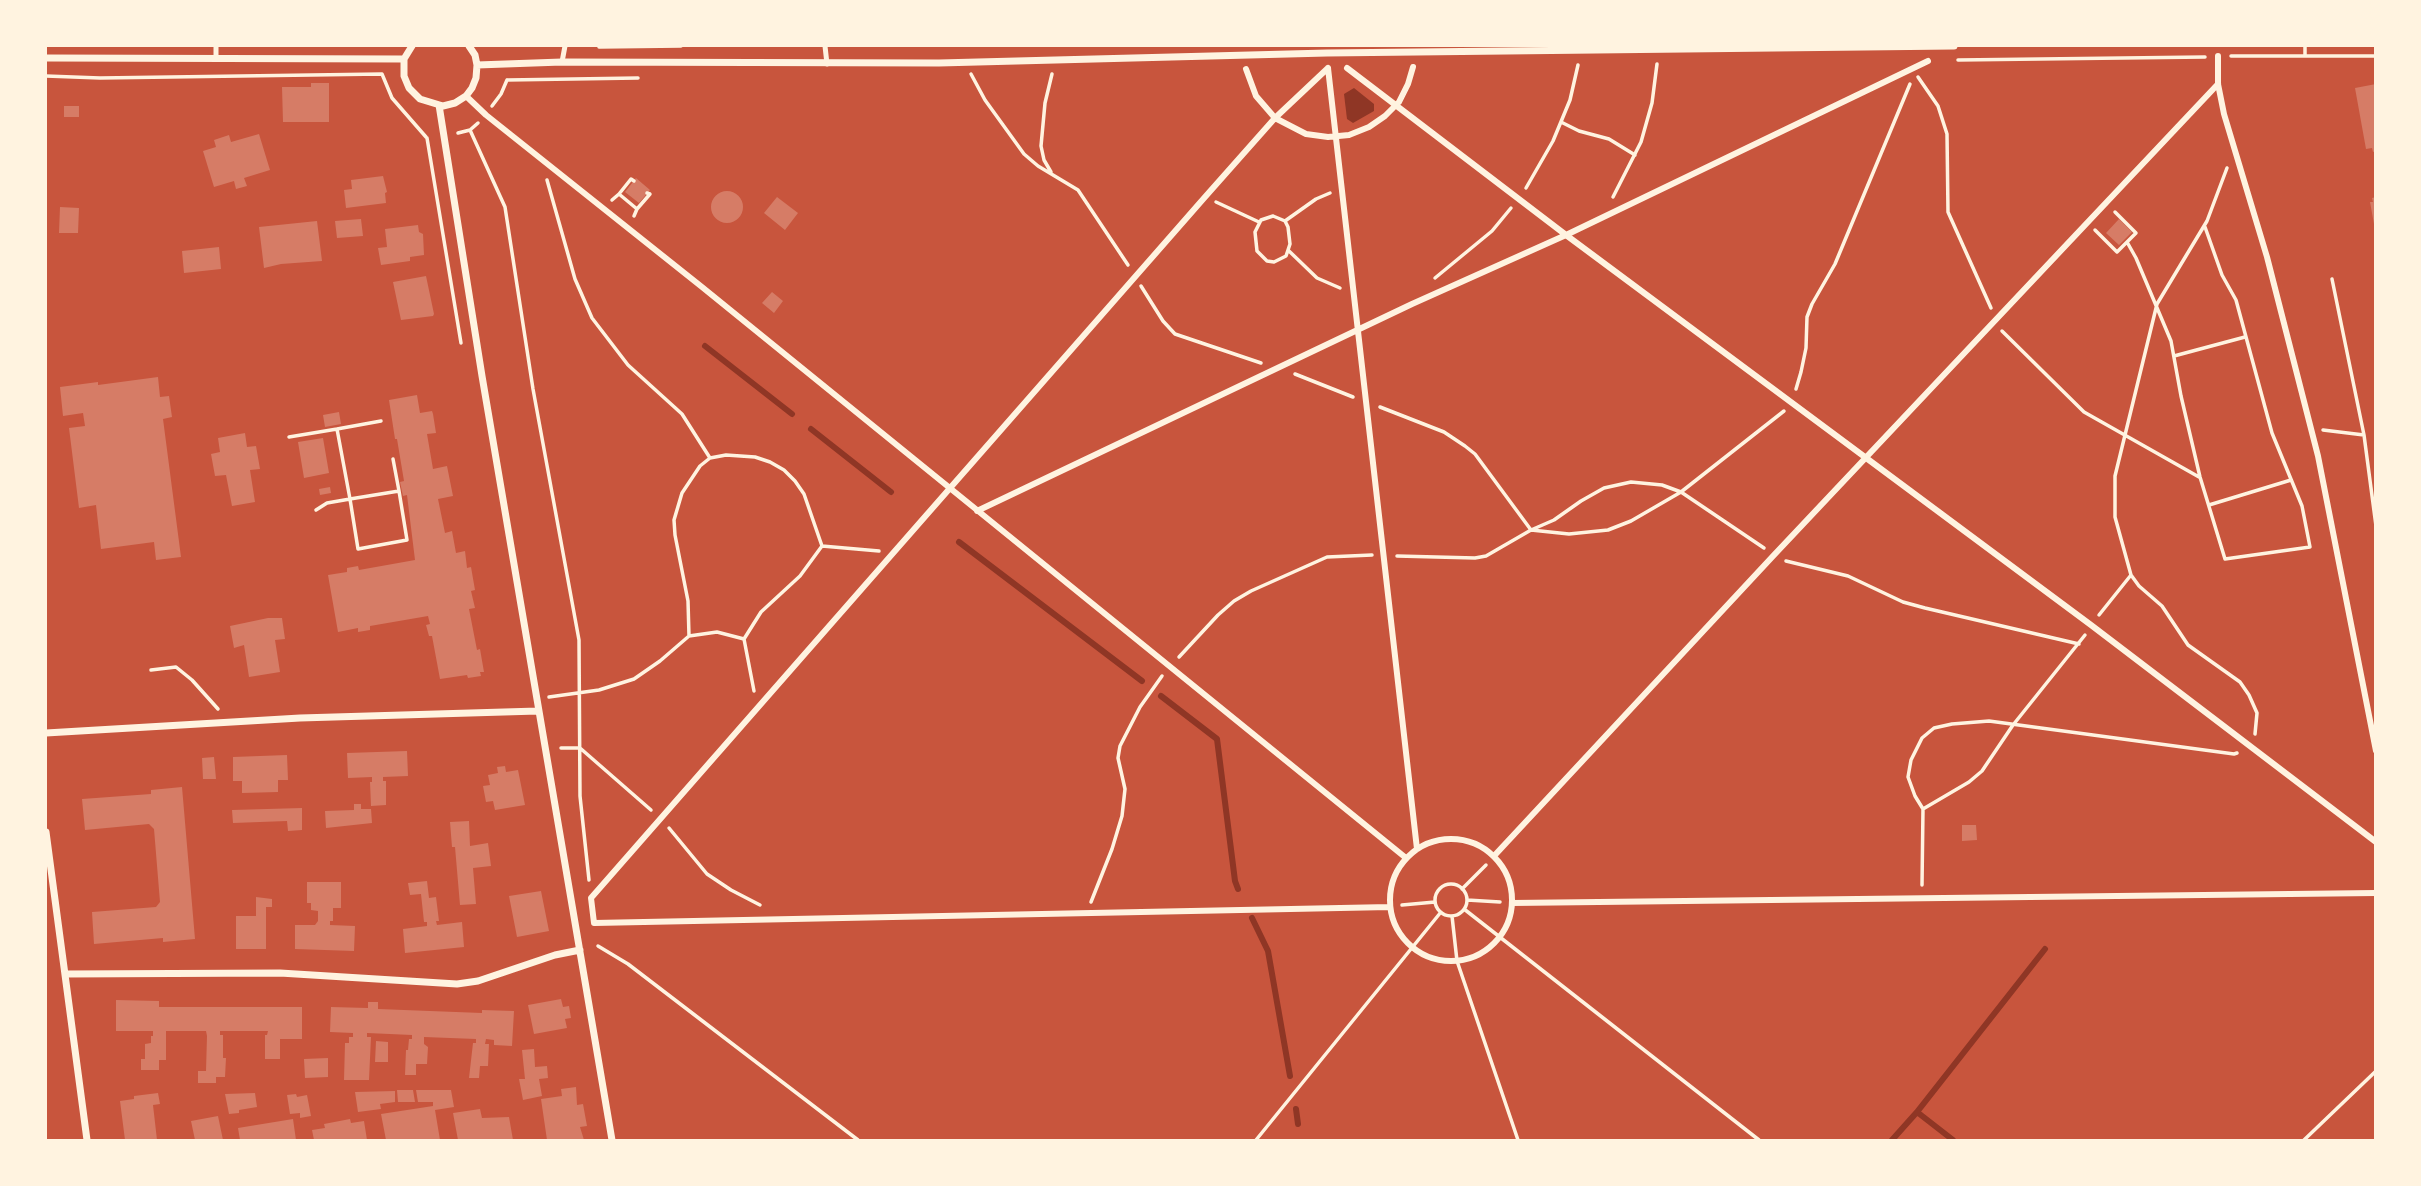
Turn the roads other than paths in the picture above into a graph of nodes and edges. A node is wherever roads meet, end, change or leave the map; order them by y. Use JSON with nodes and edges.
{"nodes":[{"id":1,"x":216,"y":46,"type":"edge"},
{"id":2,"x":412,"y":46,"type":"edge"},
{"id":3,"x":471,"y":46,"type":"edge"},
{"id":4,"x":565,"y":46,"type":"edge"},
{"id":5,"x":825,"y":46,"type":"edge"},
{"id":6,"x":1954,"y":46,"type":"edge"},
{"id":7,"x":2218,"y":56,"type":"road end"},
{"id":8,"x":46,"y":58,"type":"edge"},
{"id":9,"x":216,"y":58,"type":"junction"},
{"id":10,"x":404,"y":59,"type":"junction"},
{"id":11,"x":1928,"y":61,"type":"dead end"},
{"id":12,"x":562,"y":62,"type":"junction"},
{"id":13,"x":827,"y":64,"type":"junction"},
{"id":14,"x":477,"y":65,"type":"junction"},
{"id":15,"x":1413,"y":67,"type":"dead end"},
{"id":16,"x":1347,"y":68,"type":"dead end"},
{"id":17,"x":1247,"y":69,"type":"dead end"},
{"id":18,"x":2218,"y":85,"type":"junction"},
{"id":19,"x":466,"y":96,"type":"junction"},
{"id":20,"x":439,"y":105,"type":"junction"},
{"id":21,"x":1396,"y":105,"type":"junction"},
{"id":22,"x":1275,"y":118,"type":"junction"},
{"id":23,"x":1336,"y":136,"type":"junction"},
{"id":24,"x":1566,"y":236,"type":"junction"},
{"id":25,"x":1359,"y":330,"type":"junction"},
{"id":26,"x":1865,"y":458,"type":"junction"},
{"id":27,"x":950,"y":488,"type":"junction"},
{"id":28,"x":977,"y":511,"type":"junction"},
{"id":29,"x":538,"y":711,"type":"junction"},
{"id":30,"x":46,"y":733,"type":"edge"},
{"id":31,"x":2375,"y":751,"type":"edge"},
{"id":32,"x":46,"y":832,"type":"edge"},
{"id":33,"x":2375,"y":842,"type":"edge"},
{"id":34,"x":1417,"y":849,"type":"junction"},
{"id":35,"x":1494,"y":856,"type":"junction"},
{"id":36,"x":1406,"y":858,"type":"junction"},
{"id":37,"x":2375,"y":893,"type":"edge"},
{"id":38,"x":1512,"y":903,"type":"junction"},
{"id":39,"x":1390,"y":907,"type":"junction"},
{"id":40,"x":580,"y":950,"type":"junction"},
{"id":41,"x":66,"y":974,"type":"junction"},
{"id":42,"x":87,"y":1140,"type":"edge"},
{"id":43,"x":612,"y":1140,"type":"edge"}],
"edges":[{"from":1,"to":9,"type":"lane"},
{"from":2,"to":10,"type":"street"},
{"from":3,"to":14,"type":"street"},
{"from":4,"to":12,"type":"lane"},
{"from":5,"to":13,"type":"lane"},
{"from":6,"to":13,"type":"street"},
{"from":7,"to":18,"type":"street"},
{"from":8,"to":9,"type":"street"},
{"from":9,"to":10,"type":"street"},
{"from":10,"to":20,"type":"street"},
{"from":11,"to":24,"type":"street"},
{"from":12,"to":13,"type":"street"},
{"from":12,"to":14,"type":"street"},
{"from":14,"to":19,"type":"street"},
{"from":15,"to":21,"type":"street"},
{"from":16,"to":21,"type":"street"},
{"from":17,"to":22,"type":"street"},
{"from":18,"to":26,"type":"street"},
{"from":18,"to":31,"type":"street"},
{"from":19,"to":20,"type":"street"},
{"from":19,"to":27,"type":"street"},
{"from":20,"to":29,"type":"street"},
{"from":21,"to":23,"type":"street"},
{"from":21,"to":24,"type":"street"},
{"from":22,"to":23,"type":"street"},
{"from":22,"to":23,"type":"street"},
{"from":22,"to":27,"type":"street"},
{"from":23,"to":25,"type":"street"},
{"from":24,"to":25,"type":"street"},
{"from":24,"to":26,"type":"street"},
{"from":25,"to":28,"type":"street"},
{"from":25,"to":34,"type":"street"},
{"from":26,"to":33,"type":"street"},
{"from":26,"to":35,"type":"street"},
{"from":27,"to":28,"type":"street"},
{"from":27,"to":39,"type":"street"},
{"from":28,"to":36,"type":"street"},
{"from":29,"to":30,"type":"street"},
{"from":29,"to":40,"type":"street"},
{"from":32,"to":41,"type":"street"},
{"from":34,"to":35,"type":"street"},
{"from":34,"to":36,"type":"street"},
{"from":35,"to":38,"type":"street"},
{"from":36,"to":39,"type":"street"},
{"from":37,"to":38,"type":"street"},
{"from":38,"to":39,"type":"street"},
{"from":40,"to":41,"type":"street"},
{"from":40,"to":43,"type":"street"},
{"from":41,"to":42,"type":"street"}]}
